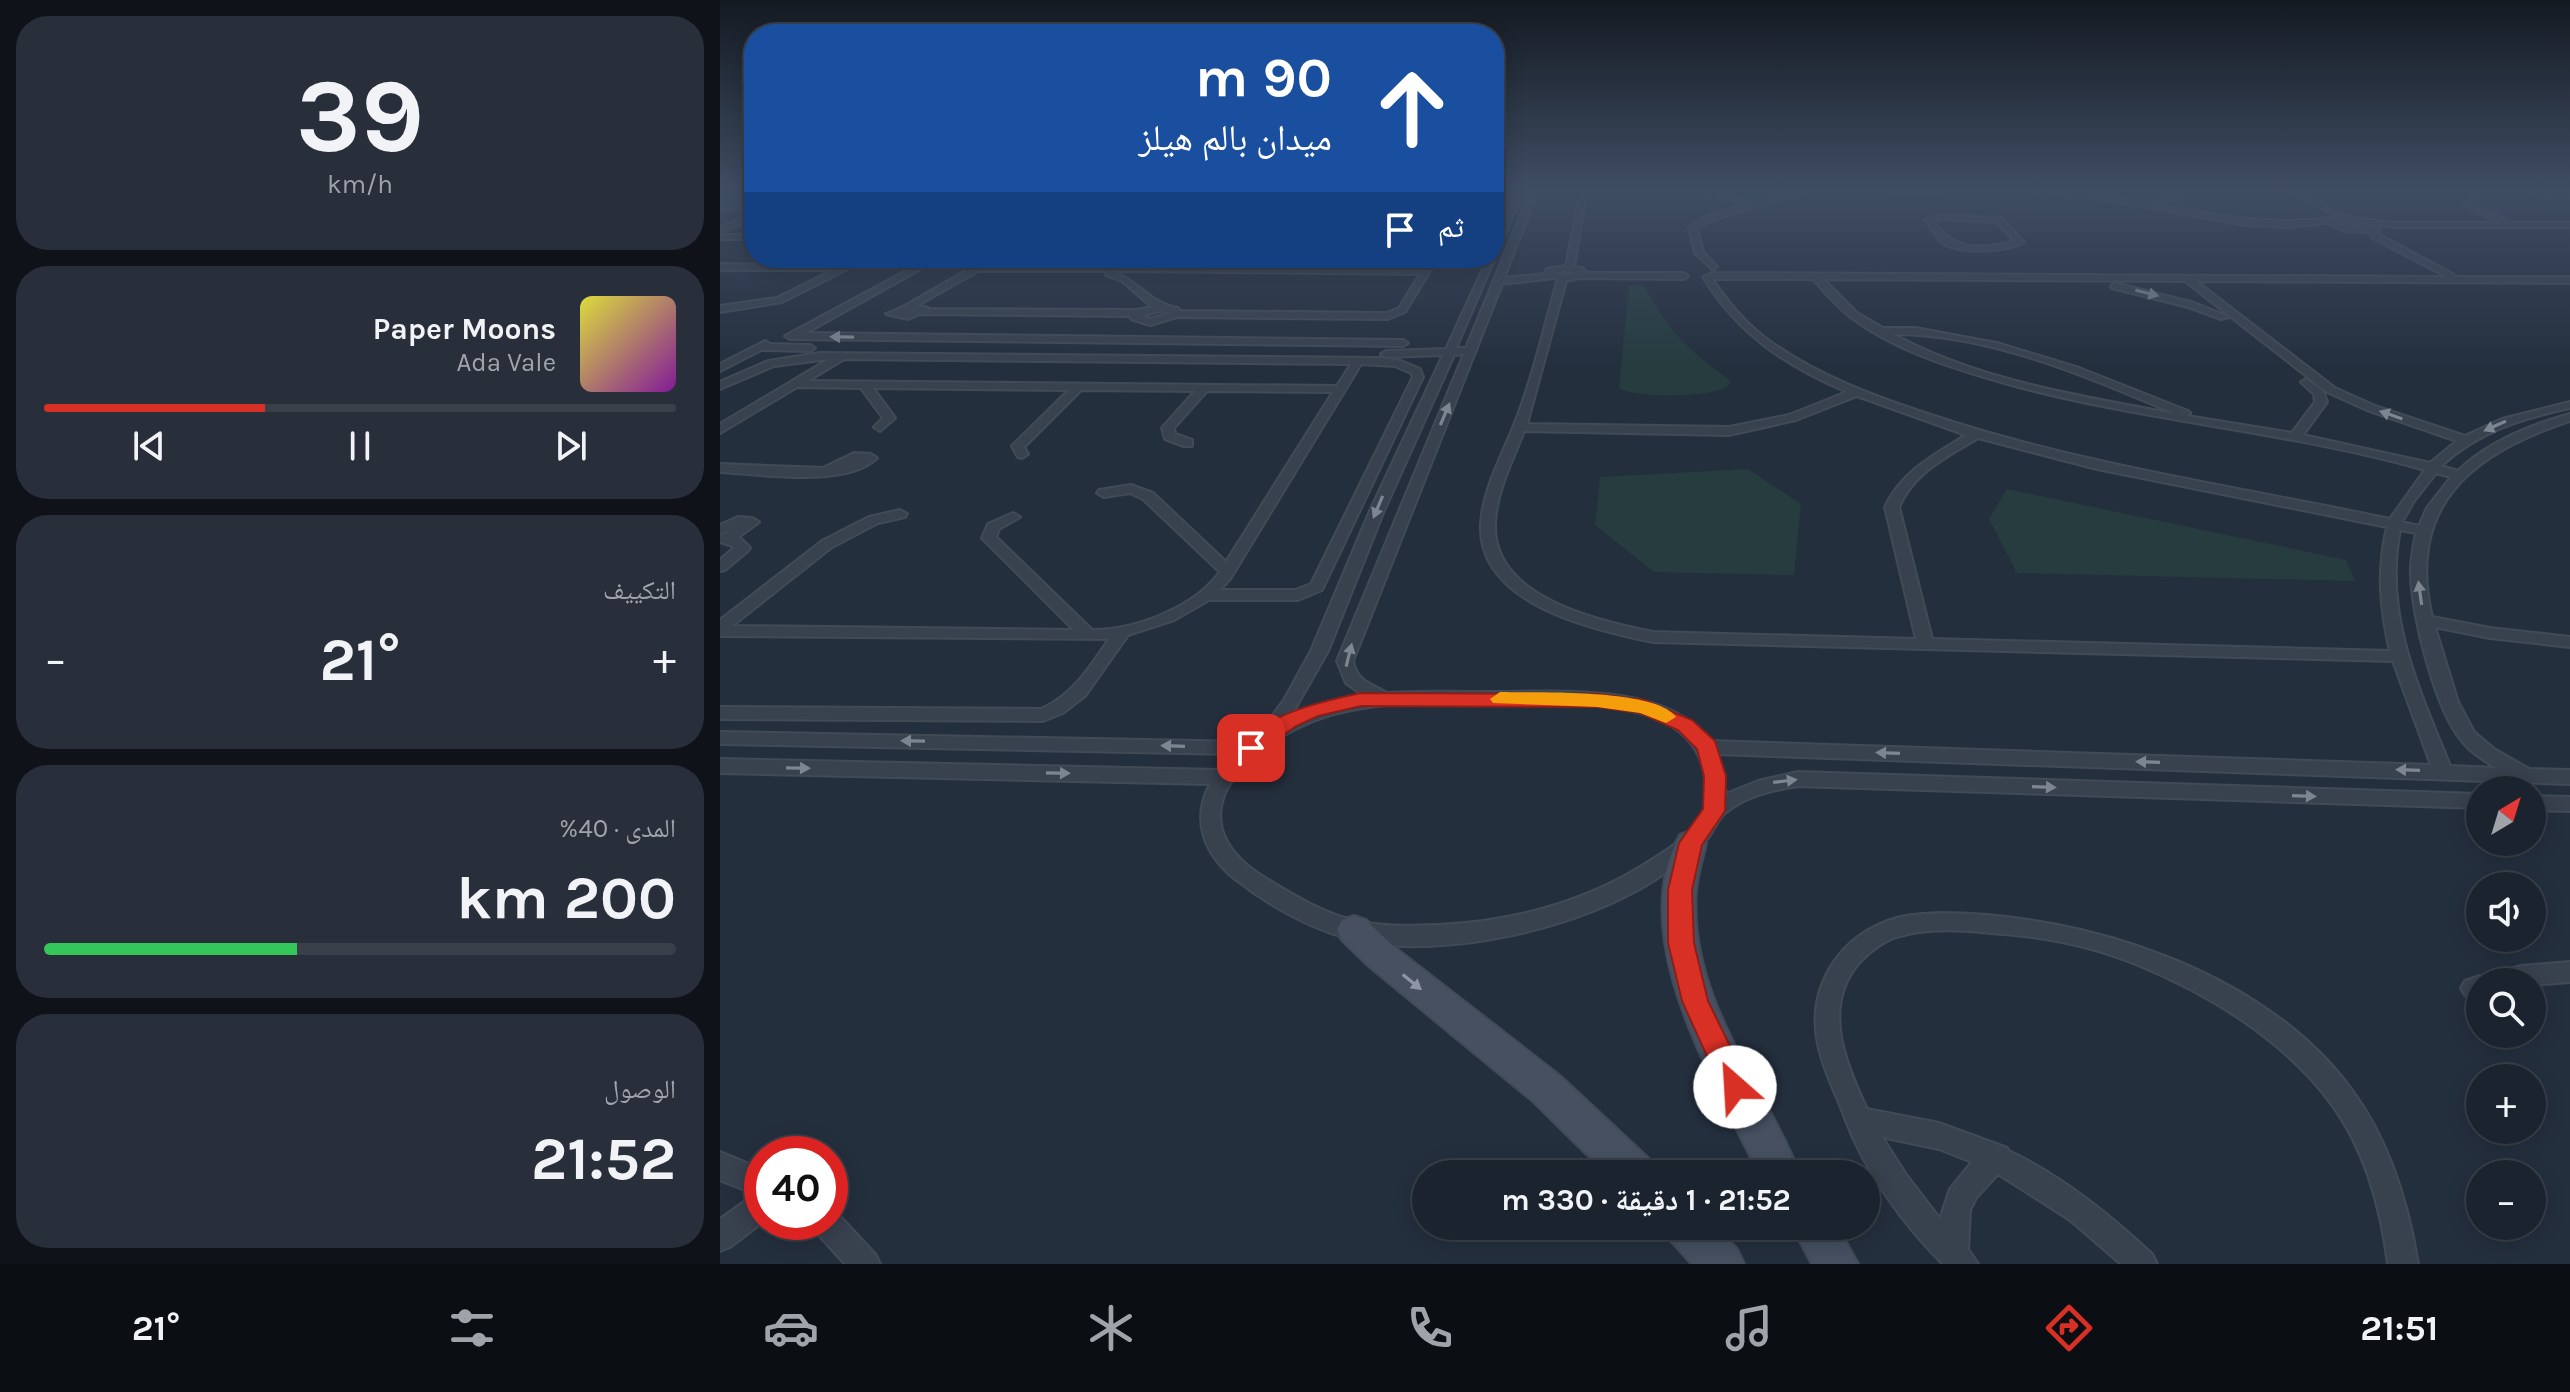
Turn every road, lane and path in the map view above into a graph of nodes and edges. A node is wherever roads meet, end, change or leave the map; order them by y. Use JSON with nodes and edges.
{"nodes":[{"id":1,"x":1513,"y":247,"type":"edge"},
{"id":2,"x":1572,"y":247,"type":"edge"},
{"id":3,"x":1690,"y":247,"type":"edge"},
{"id":4,"x":2398,"y":247,"type":"edge"},
{"id":5,"x":1506,"y":264,"type":"junction"},
{"id":6,"x":1688,"y":265,"type":"junction"},
{"id":7,"x":720,"y":267,"type":"edge"},
{"id":8,"x":744,"y":267,"type":"edge"},
{"id":9,"x":845,"y":268,"type":"edge"},
{"id":10,"x":911,"y":268,"type":"edge"},
{"id":11,"x":913,"y":268,"type":"edge"},
{"id":12,"x":976,"y":268,"type":"joint"},
{"id":13,"x":1428,"y":268,"type":"edge"},
{"id":14,"x":1488,"y":268,"type":"edge"},
{"id":15,"x":1092,"y":269,"type":"junction"},
{"id":16,"x":1148,"y":269,"type":"junction"},
{"id":17,"x":1426,"y":271,"type":"junction"},
{"id":18,"x":1712,"y":272,"type":"junction"},
{"id":19,"x":1566,"y":273,"type":"junction"},
{"id":20,"x":2314,"y":273,"type":"junction"},
{"id":21,"x":2446,"y":273,"type":"junction"},
{"id":22,"x":2570,"y":273,"type":"edge"},
{"id":23,"x":1815,"y":275,"type":"junction"},
{"id":24,"x":1984,"y":276,"type":"junction"},
{"id":25,"x":1125,"y":279,"type":"junction"},
{"id":26,"x":2070,"y":279,"type":"junction"},
{"id":27,"x":2182,"y":279,"type":"junction"},
{"id":28,"x":2324,"y":279,"type":"junction"},
{"id":29,"x":2459,"y":280,"type":"junction"},
{"id":30,"x":2570,"y":280,"type":"edge"},
{"id":31,"x":1501,"y":281,"type":"junction"},
{"id":32,"x":908,"y":307,"type":"junction"},
{"id":33,"x":1159,"y":308,"type":"junction"},
{"id":34,"x":720,"y":309,"type":"edge"},
{"id":35,"x":922,"y":312,"type":"junction"},
{"id":36,"x":1176,"y":314,"type":"junction"},
{"id":37,"x":1137,"y":317,"type":"junction"},
{"id":38,"x":2224,"y":317,"type":"junction"},
{"id":39,"x":1158,"y":321,"type":"junction"},
{"id":40,"x":1879,"y":331,"type":"junction"},
{"id":41,"x":778,"y":336,"type":"junction"},
{"id":42,"x":793,"y":336,"type":"junction"},
{"id":43,"x":1118,"y":337,"type":"junction"},
{"id":44,"x":1139,"y":337,"type":"junction"},
{"id":45,"x":1034,"y":339,"type":"junction"},
{"id":46,"x":1215,"y":340,"type":"junction"},
{"id":47,"x":758,"y":347,"type":"junction"},
{"id":48,"x":772,"y":347,"type":"junction"},
{"id":49,"x":1020,"y":349,"type":"junction"},
{"id":50,"x":1206,"y":351,"type":"junction"},
{"id":51,"x":1451,"y":351,"type":"junction"},
{"id":52,"x":1472,"y":351,"type":"junction"},
{"id":53,"x":843,"y":356,"type":"junction"},
{"id":54,"x":1358,"y":361,"type":"junction"},
{"id":55,"x":720,"y":368,"type":"edge"},
{"id":56,"x":720,"y":376,"type":"edge"},
{"id":57,"x":797,"y":384,"type":"junction"},
{"id":58,"x":864,"y":384,"type":"junction"},
{"id":59,"x":720,"y":386,"type":"edge"},
{"id":60,"x":1079,"y":386,"type":"junction"},
{"id":61,"x":1205,"y":387,"type":"junction"},
{"id":62,"x":1341,"y":389,"type":"junction"},
{"id":63,"x":1856,"y":392,"type":"junction"},
{"id":64,"x":2570,"y":405,"type":"edge"},
{"id":65,"x":2570,"y":417,"type":"edge"},
{"id":66,"x":2211,"y":423,"type":"junction"},
{"id":67,"x":880,"y":427,"type":"dead end"},
{"id":68,"x":1519,"y":427,"type":"junction"},
{"id":69,"x":720,"y":429,"type":"edge"},
{"id":70,"x":1974,"y":435,"type":"junction"},
{"id":71,"x":2295,"y":437,"type":"junction"},
{"id":72,"x":2465,"y":440,"type":"junction"},
{"id":73,"x":1188,"y":443,"type":"dead end"},
{"id":74,"x":1022,"y":454,"type":"dead end"},
{"id":75,"x":2431,"y":467,"type":"junction"},
{"id":76,"x":720,"y":468,"type":"edge"},
{"id":77,"x":831,"y":471,"type":"dead end"},
{"id":78,"x":2460,"y":476,"type":"junction"},
{"id":79,"x":1104,"y":493,"type":"dead end"},
{"id":80,"x":900,"y":514,"type":"dead end"},
{"id":81,"x":1013,"y":517,"type":"dead end"},
{"id":82,"x":2394,"y":524,"type":"junction"},
{"id":83,"x":2425,"y":531,"type":"junction"},
{"id":84,"x":723,"y":536,"type":"edge"},
{"id":85,"x":720,"y":567,"type":"edge"},
{"id":86,"x":1227,"y":571,"type":"junction"},
{"id":87,"x":1206,"y":595,"type":"junction"},
{"id":88,"x":2425,"y":620,"type":"junction"},
{"id":89,"x":723,"y":633,"type":"edge"},
{"id":90,"x":1121,"y":633,"type":"junction"},
{"id":91,"x":1087,"y":634,"type":"junction"},
{"id":92,"x":2570,"y":642,"type":"edge"},
{"id":93,"x":1925,"y":643,"type":"junction"},
{"id":94,"x":2401,"y":656,"type":"junction"},
{"id":95,"x":2413,"y":692,"type":"junction"},
{"id":96,"x":2449,"y":697,"type":"junction"},
{"id":97,"x":1398,"y":698,"type":"junction"},
{"id":98,"x":720,"y":713,"type":"edge"},
{"id":99,"x":1267,"y":734,"type":"junction"},
{"id":100,"x":720,"y":738,"type":"edge"},
{"id":101,"x":1707,"y":747,"type":"junction"},
{"id":102,"x":1251,"y":748,"type":"junction"},
{"id":103,"x":720,"y":766,"type":"edge"},
{"id":104,"x":2443,"y":772,"type":"junction"},
{"id":105,"x":2527,"y":776,"type":"joint"},
{"id":106,"x":2546,"y":776,"type":"edge"},
{"id":107,"x":1223,"y":777,"type":"junction"},
{"id":108,"x":2570,"y":777,"type":"edge"},
{"id":109,"x":2466,"y":801,"type":"edge"},
{"id":110,"x":2546,"y":803,"type":"edge"},
{"id":111,"x":2570,"y":804,"type":"edge"},
{"id":112,"x":1714,"y":811,"type":"junction"},
{"id":113,"x":1691,"y":843,"type":"junction"},
{"id":114,"x":1354,"y":930,"type":"junction"},
{"id":115,"x":2570,"y":972,"type":"edge"},
{"id":116,"x":2546,"y":974,"type":"edge"},
{"id":117,"x":1858,"y":1120,"type":"junction"},
{"id":118,"x":1998,"y":1157,"type":"junction"},
{"id":119,"x":1621,"y":1160,"type":"edge"},
{"id":120,"x":1773,"y":1160,"type":"edge"},
{"id":121,"x":721,"y":1168,"type":"edge"},
{"id":122,"x":744,"y":1176,"type":"edge"},
{"id":123,"x":744,"y":1219,"type":"edge"},
{"id":124,"x":720,"y":1237,"type":"edge"},
{"id":125,"x":843,"y":1240,"type":"edge"},
{"id":126,"x":1699,"y":1240,"type":"edge"},
{"id":127,"x":1821,"y":1240,"type":"edge"},
{"id":128,"x":1959,"y":1260,"type":"edge"},
{"id":129,"x":865,"y":1264,"type":"edge"},
{"id":130,"x":1722,"y":1264,"type":"edge"},
{"id":131,"x":1836,"y":1264,"type":"edge"},
{"id":132,"x":2142,"y":1264,"type":"edge"},
{"id":133,"x":2403,"y":1264,"type":"edge"}],
"edges":[{"from":1,"to":5,"type":"street"},
{"from":2,"to":19,"type":"street"},
{"from":3,"to":6,"type":"street"},
{"from":4,"to":21,"type":"street"},
{"from":5,"to":19,"type":"street"},
{"from":5,"to":31,"type":"street"},
{"from":6,"to":18,"type":"street"},
{"from":6,"to":18,"type":"street"},
{"from":6,"to":19,"type":"street"},
{"from":7,"to":8,"type":"street"},
{"from":9,"to":34,"type":"street"},
{"from":10,"to":41,"type":"street"},
{"from":11,"to":42,"type":"street"},
{"from":12,"to":15,"type":"street"},
{"from":12,"to":32,"type":"street"},
{"from":13,"to":17,"type":"street"},
{"from":14,"to":51,"type":"street"},
{"from":15,"to":16,"type":"street"},
{"from":15,"to":25,"type":"street"},
{"from":16,"to":17,"type":"street"},
{"from":16,"to":25,"type":"street"},
{"from":17,"to":36,"type":"street"},
{"from":18,"to":23,"type":"street"},
{"from":18,"to":63,"type":"street"},
{"from":19,"to":31,"type":"street"},
{"from":19,"to":68,"type":"street"},
{"from":20,"to":21,"type":"street"},
{"from":20,"to":24,"type":"street"},
{"from":20,"to":28,"type":"street"},
{"from":21,"to":22,"type":"street"},
{"from":21,"to":29,"type":"street"},
{"from":23,"to":24,"type":"street"},
{"from":23,"to":40,"type":"street"},
{"from":24,"to":26,"type":"street"},
{"from":25,"to":33,"type":"street"},
{"from":26,"to":27,"type":"street"},
{"from":26,"to":38,"type":"street","one_way":true},
{"from":27,"to":28,"type":"street"},
{"from":27,"to":38,"type":"street"},
{"from":72,"to":27,"type":"street","one_way":true},
{"from":28,"to":29,"type":"street"},
{"from":29,"to":30,"type":"street"},
{"from":31,"to":52,"type":"street"},
{"from":32,"to":35,"type":"street"},
{"from":32,"to":35,"type":"street"},
{"from":33,"to":36,"type":"street"},
{"from":33,"to":37,"type":"street"},
{"from":35,"to":37,"type":"street"},
{"from":36,"to":39,"type":"street"},
{"from":37,"to":39,"type":"street"},
{"from":37,"to":43,"type":"street"},
{"from":38,"to":71,"type":"street"},
{"from":39,"to":44,"type":"street"},
{"from":40,"to":66,"type":"street"},
{"from":40,"to":66,"type":"street"},
{"from":41,"to":42,"type":"street"},
{"from":41,"to":47,"type":"street"},
{"from":45,"to":42,"type":"street","one_way":true},
{"from":42,"to":48,"type":"street"},
{"from":43,"to":44,"type":"street"},
{"from":43,"to":45,"type":"street"},
{"from":44,"to":46,"type":"street"},
{"from":45,"to":49,"type":"street"},
{"from":46,"to":50,"type":"street"},
{"from":46,"to":51,"type":"street"},
{"from":47,"to":48,"type":"street"},
{"from":47,"to":55,"type":"street"},
{"from":48,"to":49,"type":"street"},
{"from":48,"to":56,"type":"street"},
{"from":49,"to":50,"type":"street"},
{"from":50,"to":51,"type":"street"},
{"from":51,"to":52,"type":"street"},
{"from":51,"to":99,"type":"street","one_way":true},
{"from":97,"to":52,"type":"street","one_way":true},
{"from":53,"to":54,"type":"street"},
{"from":53,"to":57,"type":"street"},
{"from":53,"to":59,"type":"street"},
{"from":54,"to":62,"type":"street"},
{"from":54,"to":87,"type":"street"},
{"from":57,"to":58,"type":"street"},
{"from":57,"to":69,"type":"street"},
{"from":58,"to":60,"type":"street"},
{"from":58,"to":67,"type":"street"},
{"from":60,"to":61,"type":"street"},
{"from":60,"to":74,"type":"street"},
{"from":61,"to":62,"type":"street"},
{"from":61,"to":73,"type":"street"},
{"from":62,"to":86,"type":"street"},
{"from":63,"to":68,"type":"street"},
{"from":63,"to":70,"type":"street"},
{"from":64,"to":72,"type":"street","one_way":true},
{"from":65,"to":78,"type":"street"},
{"from":66,"to":71,"type":"street"},
{"from":68,"to":93,"type":"street"},
{"from":70,"to":82,"type":"street"},
{"from":70,"to":93,"type":"street"},
{"from":71,"to":75,"type":"street"},
{"from":72,"to":75,"type":"street"},
{"from":75,"to":78,"type":"street"},
{"from":75,"to":82,"type":"street"},
{"from":76,"to":77,"type":"street"},
{"from":78,"to":83,"type":"street"},
{"from":79,"to":86,"type":"street"},
{"from":80,"to":89,"type":"street"},
{"from":81,"to":91,"type":"street"},
{"from":82,"to":83,"type":"street"},
{"from":82,"to":94,"type":"street"},
{"from":88,"to":83,"type":"street","one_way":true},
{"from":84,"to":85,"type":"street"},
{"from":86,"to":87,"type":"street"},
{"from":87,"to":90,"type":"street"},
{"from":88,"to":92,"type":"street"},
{"from":88,"to":96,"type":"street"},
{"from":89,"to":91,"type":"street"},
{"from":90,"to":91,"type":"street"},
{"from":90,"to":98,"type":"street"},
{"from":93,"to":94,"type":"street"},
{"from":94,"to":95,"type":"street"},
{"from":95,"to":96,"type":"street"},
{"from":95,"to":104,"type":"street"},
{"from":96,"to":105,"type":"street"},
{"from":97,"to":99,"type":"street"},
{"from":97,"to":101,"type":"street"},
{"from":99,"to":102,"type":"street"},
{"from":102,"to":100,"type":"street","one_way":true},
{"from":104,"to":101,"type":"street","one_way":true},
{"from":101,"to":112,"type":"street"},
{"from":102,"to":107,"type":"street"},
{"from":103,"to":107,"type":"street","one_way":true},
{"from":104,"to":105,"type":"street"},
{"from":106,"to":108,"type":"street"},
{"from":107,"to":114,"type":"street"},
{"from":112,"to":109,"type":"street","one_way":true},
{"from":110,"to":111,"type":"street"},
{"from":112,"to":113,"type":"street"},
{"from":113,"to":114,"type":"street"},
{"from":113,"to":120,"type":"street"},
{"from":114,"to":119,"type":"street","one_way":true},
{"from":115,"to":116,"type":"street"},
{"from":117,"to":118,"type":"street"},
{"from":117,"to":128,"type":"street"},
{"from":117,"to":133,"type":"street"},
{"from":118,"to":128,"type":"street"},
{"from":118,"to":132,"type":"street"},
{"from":121,"to":122,"type":"street"},
{"from":123,"to":124,"type":"street"},
{"from":125,"to":129,"type":"street"},
{"from":126,"to":130,"type":"street"},
{"from":127,"to":131,"type":"street"}]}
